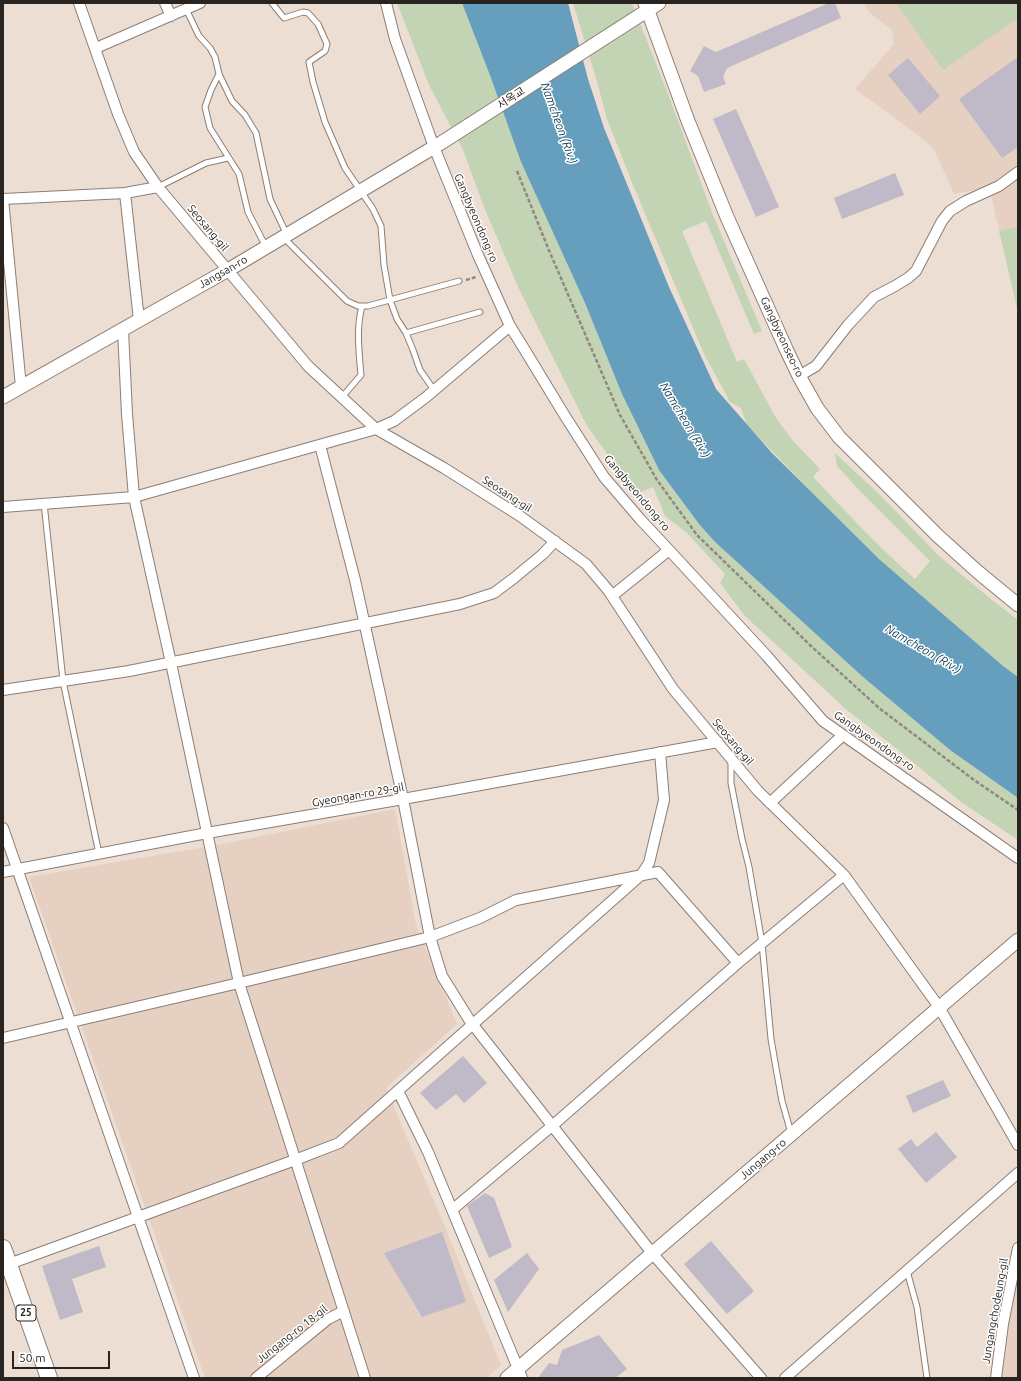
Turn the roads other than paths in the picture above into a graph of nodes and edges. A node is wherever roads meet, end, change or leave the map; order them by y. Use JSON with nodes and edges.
{"nodes":[{"id":1,"x":80,"y":3,"type":"edge"},
{"id":2,"x":164,"y":3,"type":"edge"},
{"id":3,"x":200,"y":3,"type":"edge"},
{"id":4,"x":272,"y":3,"type":"edge"},
{"id":5,"x":386,"y":3,"type":"edge"},
{"id":6,"x":659,"y":3,"type":"edge"},
{"id":7,"x":645,"y":9,"type":"edge"},
{"id":8,"x":186,"y":10,"type":"junction"},
{"id":9,"x":171,"y":16,"type":"junction"},
{"id":10,"x":96,"y":48,"type":"junction"},
{"id":11,"x":219,"y":74,"type":"junction"},
{"id":12,"x":437,"y":145,"type":"junction"},
{"id":13,"x":228,"y":158,"type":"junction"},
{"id":14,"x":1018,"y":172,"type":"edge"},
{"id":15,"x":158,"y":187,"type":"junction"},
{"id":16,"x":361,"y":191,"type":"junction"},
{"id":17,"x":125,"y":193,"type":"junction"},
{"id":18,"x":3,"y":199,"type":"edge"},
{"id":19,"x":285,"y":236,"type":"junction"},
{"id":20,"x":266,"y":247,"type":"junction"},
{"id":21,"x":228,"y":270,"type":"junction"},
{"id":22,"x":459,"y":282,"type":"road end"},
{"id":23,"x":390,"y":300,"type":"junction"},
{"id":24,"x":362,"y":306,"type":"junction"},
{"id":25,"x":480,"y":312,"type":"dead end"},
{"id":26,"x":139,"y":320,"type":"junction"},
{"id":27,"x":510,"y":326,"type":"junction"},
{"id":28,"x":123,"y":330,"type":"junction"},
{"id":29,"x":406,"y":333,"type":"junction"},
{"id":30,"x":799,"y":376,"type":"junction"},
{"id":31,"x":21,"y":387,"type":"junction"},
{"id":32,"x":434,"y":390,"type":"junction"},
{"id":33,"x":342,"y":397,"type":"junction"},
{"id":34,"x":3,"y":398,"type":"edge"},
{"id":35,"x":376,"y":429,"type":"junction"},
{"id":36,"x":320,"y":445,"type":"junction"},
{"id":37,"x":134,"y":497,"type":"junction"},
{"id":38,"x":44,"y":503,"type":"junction"},
{"id":39,"x":3,"y":507,"type":"edge"},
{"id":40,"x":555,"y":542,"type":"junction"},
{"id":41,"x":669,"y":550,"type":"junction"},
{"id":42,"x":612,"y":596,"type":"junction"},
{"id":43,"x":1018,"y":605,"type":"edge"},
{"id":44,"x":364,"y":624,"type":"junction"},
{"id":45,"x":171,"y":663,"type":"junction"},
{"id":46,"x":64,"y":681,"type":"junction"},
{"id":47,"x":3,"y":690,"type":"edge"},
{"id":48,"x":843,"y":735,"type":"junction"},
{"id":49,"x":718,"y":742,"type":"junction"},
{"id":50,"x":660,"y":752,"type":"junction"},
{"id":51,"x":731,"y":758,"type":"junction"},
{"id":52,"x":403,"y":799,"type":"junction"},
{"id":53,"x":770,"y":803,"type":"junction"},
{"id":54,"x":3,"y":828,"type":"edge"},
{"id":55,"x":207,"y":834,"type":"junction"},
{"id":56,"x":99,"y":854,"type":"junction"},
{"id":57,"x":1018,"y":858,"type":"edge"},
{"id":58,"x":18,"y":870,"type":"junction"},
{"id":59,"x":3,"y":872,"type":"edge"},
{"id":60,"x":641,"y":875,"type":"junction"},
{"id":61,"x":844,"y":875,"type":"junction"},
{"id":62,"x":430,"y":937,"type":"junction"},
{"id":63,"x":1018,"y":940,"type":"edge"},
{"id":64,"x":762,"y":943,"type":"junction"},
{"id":65,"x":738,"y":963,"type":"junction"},
{"id":66,"x":239,"y":983,"type":"junction"},
{"id":67,"x":939,"y":1007,"type":"junction"},
{"id":68,"x":71,"y":1022,"type":"junction"},
{"id":69,"x":472,"y":1024,"type":"junction"},
{"id":70,"x":3,"y":1038,"type":"edge"},
{"id":71,"x":398,"y":1091,"type":"junction"},
{"id":72,"x":552,"y":1126,"type":"junction"},
{"id":73,"x":792,"y":1135,"type":"junction"},
{"id":74,"x":1018,"y":1145,"type":"edge"},
{"id":75,"x":295,"y":1160,"type":"junction"},
{"id":76,"x":1018,"y":1173,"type":"edge"},
{"id":77,"x":452,"y":1210,"type":"junction"},
{"id":78,"x":138,"y":1217,"type":"junction"},
{"id":79,"x":3,"y":1248,"type":"edge"},
{"id":80,"x":1018,"y":1248,"type":"edge"},
{"id":81,"x":652,"y":1253,"type":"junction"},
{"id":82,"x":9,"y":1264,"type":"junction"},
{"id":83,"x":906,"y":1271,"type":"junction"},
{"id":84,"x":344,"y":1311,"type":"junction"},
{"id":85,"x":520,"y":1373,"type":"edge"},
{"id":86,"x":49,"y":1378,"type":"edge"},
{"id":87,"x":194,"y":1378,"type":"edge"},
{"id":88,"x":256,"y":1378,"type":"edge"},
{"id":89,"x":365,"y":1378,"type":"edge"},
{"id":90,"x":507,"y":1378,"type":"edge"},
{"id":91,"x":761,"y":1378,"type":"edge"},
{"id":92,"x":785,"y":1378,"type":"edge"},
{"id":93,"x":927,"y":1378,"type":"edge"},
{"id":94,"x":996,"y":1378,"type":"edge"}],
"edges":[{"from":1,"to":10,"type":"street","name":"Seosang-gil"},
{"from":2,"to":9,"type":"street"},
{"from":3,"to":8,"type":"street"},
{"from":4,"to":16,"type":"lane"},
{"from":5,"to":12,"type":"street","name":"Gangbyeondong-ro"},
{"from":6,"to":7,"type":"street"},
{"from":7,"to":12,"type":"street","name":"서옥교"},
{"from":7,"to":30,"type":"street","name":"Gangbyeonseo-ro"},
{"from":8,"to":9,"type":"street"},
{"from":8,"to":11,"type":"lane"},
{"from":9,"to":10,"type":"street"},
{"from":10,"to":15,"type":"street","name":"Seosang-gil"},
{"from":11,"to":13,"type":"lane"},
{"from":11,"to":19,"type":"lane"},
{"from":12,"to":16,"type":"street","name":"Jangsan-ro"},
{"from":12,"to":27,"type":"street","name":"Gangbyeondong-ro"},
{"from":13,"to":15,"type":"lane"},
{"from":13,"to":20,"type":"lane"},
{"from":14,"to":30,"type":"street"},
{"from":15,"to":17,"type":"street"},
{"from":15,"to":21,"type":"street","name":"Seosang-gil"},
{"from":16,"to":19,"type":"street","name":"Jangsan-ro"},
{"from":16,"to":23,"type":"lane"},
{"from":17,"to":18,"type":"street"},
{"from":17,"to":26,"type":"street"},
{"from":18,"to":31,"type":"street"},
{"from":19,"to":20,"type":"street","name":"Jangsan-ro"},
{"from":19,"to":24,"type":"lane"},
{"from":20,"to":21,"type":"street","name":"Jangsan-ro"},
{"from":21,"to":26,"type":"street","name":"Jangsan-ro"},
{"from":21,"to":33,"type":"street","name":"Seosang-gil"},
{"from":22,"to":23,"type":"lane"},
{"from":23,"to":24,"type":"lane"},
{"from":23,"to":29,"type":"lane"},
{"from":24,"to":33,"type":"lane"},
{"from":25,"to":29,"type":"lane"},
{"from":26,"to":28,"type":"street","name":"Jangsan-ro"},
{"from":27,"to":32,"type":"street"},
{"from":27,"to":41,"type":"street","name":"Gangbyeondong-ro"},
{"from":28,"to":31,"type":"street","name":"Jangsan-ro"},
{"from":28,"to":37,"type":"street"},
{"from":29,"to":32,"type":"lane"},
{"from":30,"to":43,"type":"street","name":"Gangbyeonseo-ro"},
{"from":31,"to":34,"type":"street","name":"Jangsan-ro"},
{"from":32,"to":35,"type":"street"},
{"from":33,"to":35,"type":"street","name":"Seosang-gil"},
{"from":35,"to":36,"type":"street"},
{"from":35,"to":40,"type":"street","name":"Seosang-gil"},
{"from":36,"to":37,"type":"street"},
{"from":36,"to":44,"type":"street"},
{"from":37,"to":38,"type":"street"},
{"from":37,"to":45,"type":"street"},
{"from":38,"to":39,"type":"street"},
{"from":38,"to":46,"type":"lane"},
{"from":40,"to":42,"type":"street","name":"Seosang-gil"},
{"from":40,"to":44,"type":"street"},
{"from":41,"to":42,"type":"street"},
{"from":41,"to":48,"type":"street","name":"Gangbyeondong-ro"},
{"from":42,"to":49,"type":"street","name":"Seosang-gil"},
{"from":44,"to":45,"type":"street"},
{"from":44,"to":52,"type":"street"},
{"from":45,"to":46,"type":"street"},
{"from":45,"to":55,"type":"street"},
{"from":46,"to":47,"type":"street"},
{"from":46,"to":56,"type":"lane"},
{"from":48,"to":53,"type":"street"},
{"from":48,"to":57,"type":"street","name":"Gangbyeondong-ro"},
{"from":49,"to":50,"type":"street","name":"Gyeongan-ro 29-gil"},
{"from":49,"to":51,"type":"street","name":"Seosang-gil"},
{"from":50,"to":52,"type":"street","name":"Gyeongan-ro 29-gil"},
{"from":50,"to":60,"type":"street"},
{"from":51,"to":53,"type":"street","name":"Seosang-gil"},
{"from":51,"to":64,"type":"lane"},
{"from":52,"to":55,"type":"street","name":"Gyeongan-ro 29-gil"},
{"from":52,"to":62,"type":"street"},
{"from":53,"to":61,"type":"street","name":"Seosang-gil"},
{"from":54,"to":58,"type":"street"},
{"from":55,"to":56,"type":"street","name":"Gyeongan-ro 29-gil"},
{"from":55,"to":66,"type":"street"},
{"from":56,"to":58,"type":"street","name":"Gyeongan-ro 29-gil"},
{"from":58,"to":59,"type":"street","name":"Gyeongan-ro 29-gil"},
{"from":58,"to":68,"type":"street"},
{"from":60,"to":62,"type":"street"},
{"from":60,"to":65,"type":"street"},
{"from":60,"to":69,"type":"street"},
{"from":61,"to":64,"type":"street"},
{"from":61,"to":67,"type":"street","name":"Seosang-gil"},
{"from":62,"to":66,"type":"street"},
{"from":62,"to":69,"type":"street"},
{"from":63,"to":67,"type":"street","name":"Jungang-ro"},
{"from":64,"to":65,"type":"street"},
{"from":64,"to":73,"type":"lane"},
{"from":65,"to":72,"type":"street"},
{"from":66,"to":68,"type":"street"},
{"from":66,"to":75,"type":"street"},
{"from":67,"to":73,"type":"street","name":"Jungang-ro"},
{"from":67,"to":74,"type":"street"},
{"from":68,"to":70,"type":"street"},
{"from":68,"to":78,"type":"street"},
{"from":69,"to":71,"type":"street"},
{"from":69,"to":72,"type":"street"},
{"from":71,"to":75,"type":"street"},
{"from":71,"to":77,"type":"street"},
{"from":72,"to":77,"type":"street"},
{"from":72,"to":81,"type":"street"},
{"from":73,"to":81,"type":"street","name":"Jungang-ro"},
{"from":75,"to":78,"type":"street"},
{"from":75,"to":84,"type":"street"},
{"from":76,"to":83,"type":"street"},
{"from":77,"to":85,"type":"street"},
{"from":78,"to":82,"type":"street"},
{"from":78,"to":87,"type":"street"},
{"from":79,"to":82,"type":"main road","number":"25"},
{"from":80,"to":94,"type":"street","name":"Jungangchodeung-gil"},
{"from":81,"to":85,"type":"street","name":"Jungang-ro"},
{"from":81,"to":91,"type":"street"},
{"from":82,"to":86,"type":"main road","number":"25"},
{"from":83,"to":92,"type":"street"},
{"from":83,"to":93,"type":"lane"},
{"from":84,"to":88,"type":"street","name":"Jungang-ro 18-gil"},
{"from":84,"to":89,"type":"street"},
{"from":85,"to":90,"type":"street","name":"Jungang-ro"}]}
